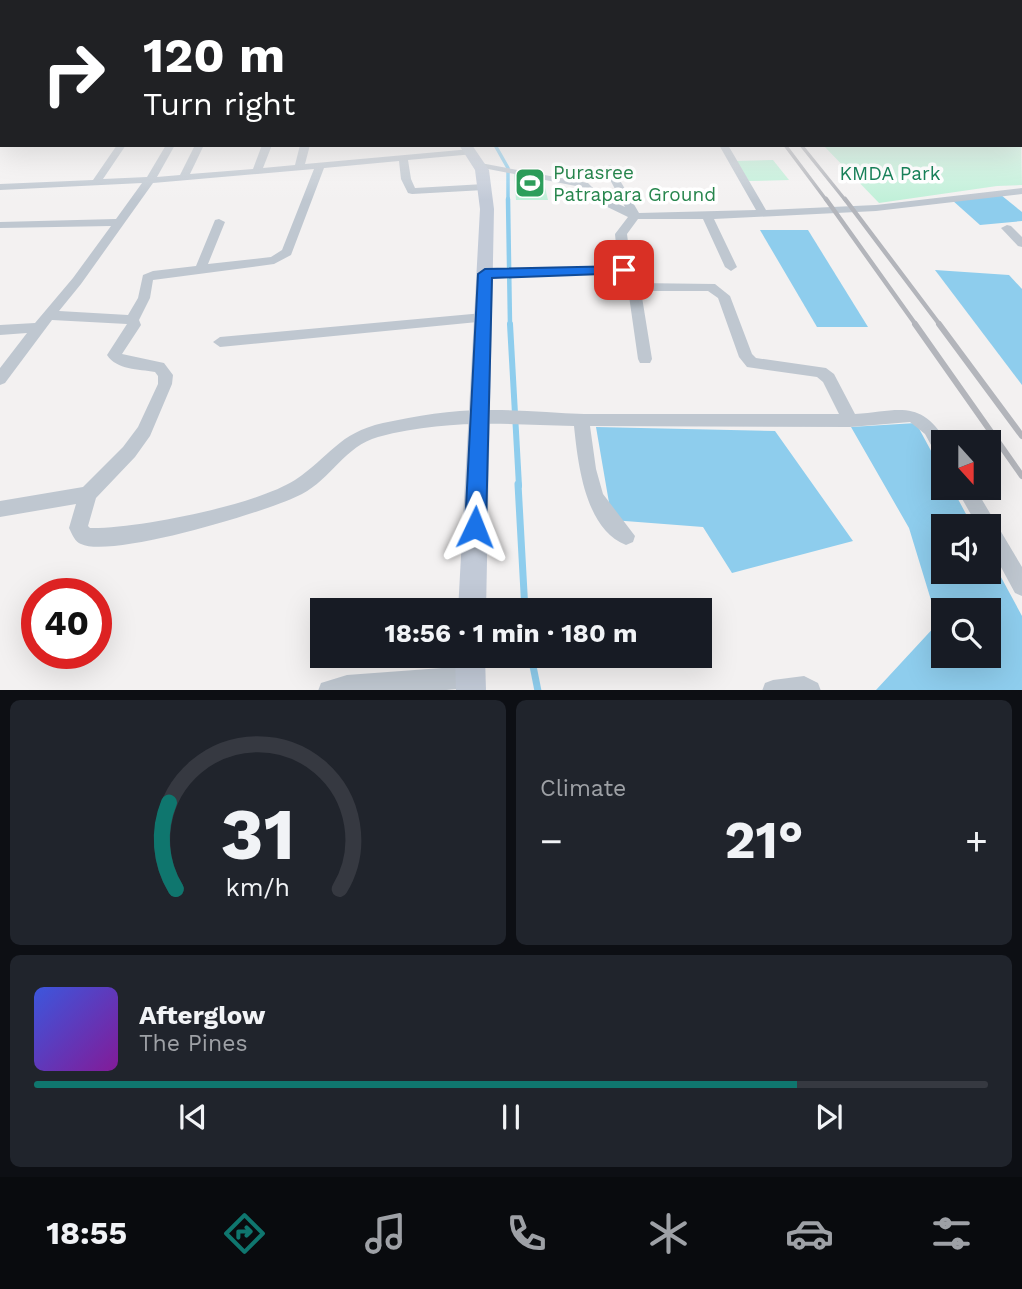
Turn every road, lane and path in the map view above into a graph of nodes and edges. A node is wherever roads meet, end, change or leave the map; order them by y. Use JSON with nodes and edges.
{"nodes":[{"id":1,"x":121,"y":147,"type":"edge"},
{"id":2,"x":170,"y":147,"type":"edge"},
{"id":3,"x":199,"y":147,"type":"edge"},
{"id":4,"x":266,"y":147,"type":"edge"},
{"id":5,"x":304,"y":147,"type":"edge"},
{"id":6,"x":408,"y":147,"type":"edge"},
{"id":7,"x":724,"y":147,"type":"edge"},
{"id":8,"x":477,"y":157,"type":"edge"},
{"id":9,"x":406,"y":158,"type":"junction"},
{"id":10,"x":320,"y":166,"type":"junction"},
{"id":11,"x":299,"y":167,"type":"junction"},
{"id":12,"x":608,"y":167,"type":"dead end"},
{"id":13,"x":257,"y":171,"type":"junction"},
{"id":14,"x":183,"y":178,"type":"junction"},
{"id":15,"x":150,"y":180,"type":"junction"},
{"id":16,"x":96,"y":182,"type":"junction"},
{"id":17,"x":0,"y":187,"type":"edge"},
{"id":18,"x":484,"y":187,"type":"junction"},
{"id":19,"x":1021,"y":191,"type":"edge"},
{"id":20,"x":763,"y":214,"type":"junction"},
{"id":21,"x":635,"y":216,"type":"junction"},
{"id":22,"x":707,"y":216,"type":"junction"},
{"id":23,"x":119,"y":222,"type":"junction"},
{"id":24,"x":219,"y":222,"type":"dead end"},
{"id":25,"x":0,"y":225,"type":"edge"},
{"id":26,"x":1007,"y":228,"type":"dead end"},
{"id":27,"x":1022,"y":244,"type":"edge"},
{"id":28,"x":731,"y":267,"type":"dead end"},
{"id":29,"x":200,"y":270,"type":"junction"},
{"id":30,"x":624,"y":270,"type":"junction"},
{"id":31,"x":493,"y":274,"type":"junction"},
{"id":32,"x":634,"y":287,"type":"junction"},
{"id":33,"x":483,"y":318,"type":"junction"},
{"id":34,"x":132,"y":320,"type":"junction"},
{"id":35,"x":45,"y":321,"type":"junction"},
{"id":36,"x":0,"y":330,"type":"edge"},
{"id":37,"x":220,"y":342,"type":"dead end"},
{"id":38,"x":645,"y":359,"type":"dead end"},
{"id":39,"x":0,"y":379,"type":"edge"},
{"id":40,"x":480,"y":416,"type":"junction"},
{"id":41,"x":580,"y":420,"type":"junction"},
{"id":42,"x":850,"y":421,"type":"junction"},
{"id":43,"x":931,"y":430,"type":"edge"},
{"id":44,"x":88,"y":494,"type":"junction"},
{"id":45,"x":0,"y":509,"type":"edge"},
{"id":46,"x":626,"y":536,"type":"dead end"},
{"id":47,"x":1001,"y":550,"type":"edge"},
{"id":48,"x":1022,"y":586,"type":"edge"},
{"id":49,"x":473,"y":598,"type":"edge"},
{"id":50,"x":470,"y":675,"type":"edge"},
{"id":51,"x":333,"y":690,"type":"edge"},
{"id":52,"x":781,"y":690,"type":"edge"},
{"id":53,"x":808,"y":690,"type":"edge"}],
"edges":[{"from":1,"to":16,"type":"street"},
{"from":2,"to":15,"type":"street"},
{"from":3,"to":14,"type":"street"},
{"from":4,"to":13,"type":"street"},
{"from":5,"to":11,"type":"street"},
{"from":6,"to":9,"type":"street"},
{"from":7,"to":20,"type":"street"},
{"from":8,"to":9,"type":"street"},
{"from":8,"to":18,"type":"street"},
{"from":8,"to":21,"type":"street"},
{"from":9,"to":10,"type":"street"},
{"from":9,"to":18,"type":"street"},
{"from":10,"to":11,"type":"street"},
{"from":10,"to":29,"type":"street"},
{"from":11,"to":13,"type":"street"},
{"from":12,"to":21,"type":"street"},
{"from":13,"to":14,"type":"street"},
{"from":14,"to":15,"type":"street"},
{"from":15,"to":16,"type":"street"},
{"from":15,"to":23,"type":"street"},
{"from":16,"to":17,"type":"street"},
{"from":18,"to":31,"type":"street"},
{"from":19,"to":20,"type":"street"},
{"from":20,"to":22,"type":"street"},
{"from":21,"to":22,"type":"street"},
{"from":21,"to":30,"type":"street"},
{"from":22,"to":28,"type":"street"},
{"from":23,"to":25,"type":"street"},
{"from":23,"to":35,"type":"street"},
{"from":24,"to":29,"type":"street"},
{"from":26,"to":27,"type":"street"},
{"from":29,"to":34,"type":"street"},
{"from":30,"to":31,"type":"street"},
{"from":30,"to":32,"type":"street"},
{"from":31,"to":33,"type":"street"},
{"from":32,"to":38,"type":"street"},
{"from":32,"to":42,"type":"street"},
{"from":33,"to":37,"type":"street"},
{"from":33,"to":40,"type":"street"},
{"from":34,"to":35,"type":"street"},
{"from":34,"to":44,"type":"street"},
{"from":35,"to":36,"type":"street"},
{"from":35,"to":39,"type":"street"},
{"from":40,"to":41,"type":"street"},
{"from":40,"to":44,"type":"street"},
{"from":40,"to":49,"type":"street"},
{"from":41,"to":42,"type":"street"},
{"from":41,"to":46,"type":"street"},
{"from":42,"to":43,"type":"street"},
{"from":44,"to":45,"type":"street"},
{"from":47,"to":48,"type":"street"},
{"from":50,"to":51,"type":"street"},
{"from":52,"to":53,"type":"street"}]}
